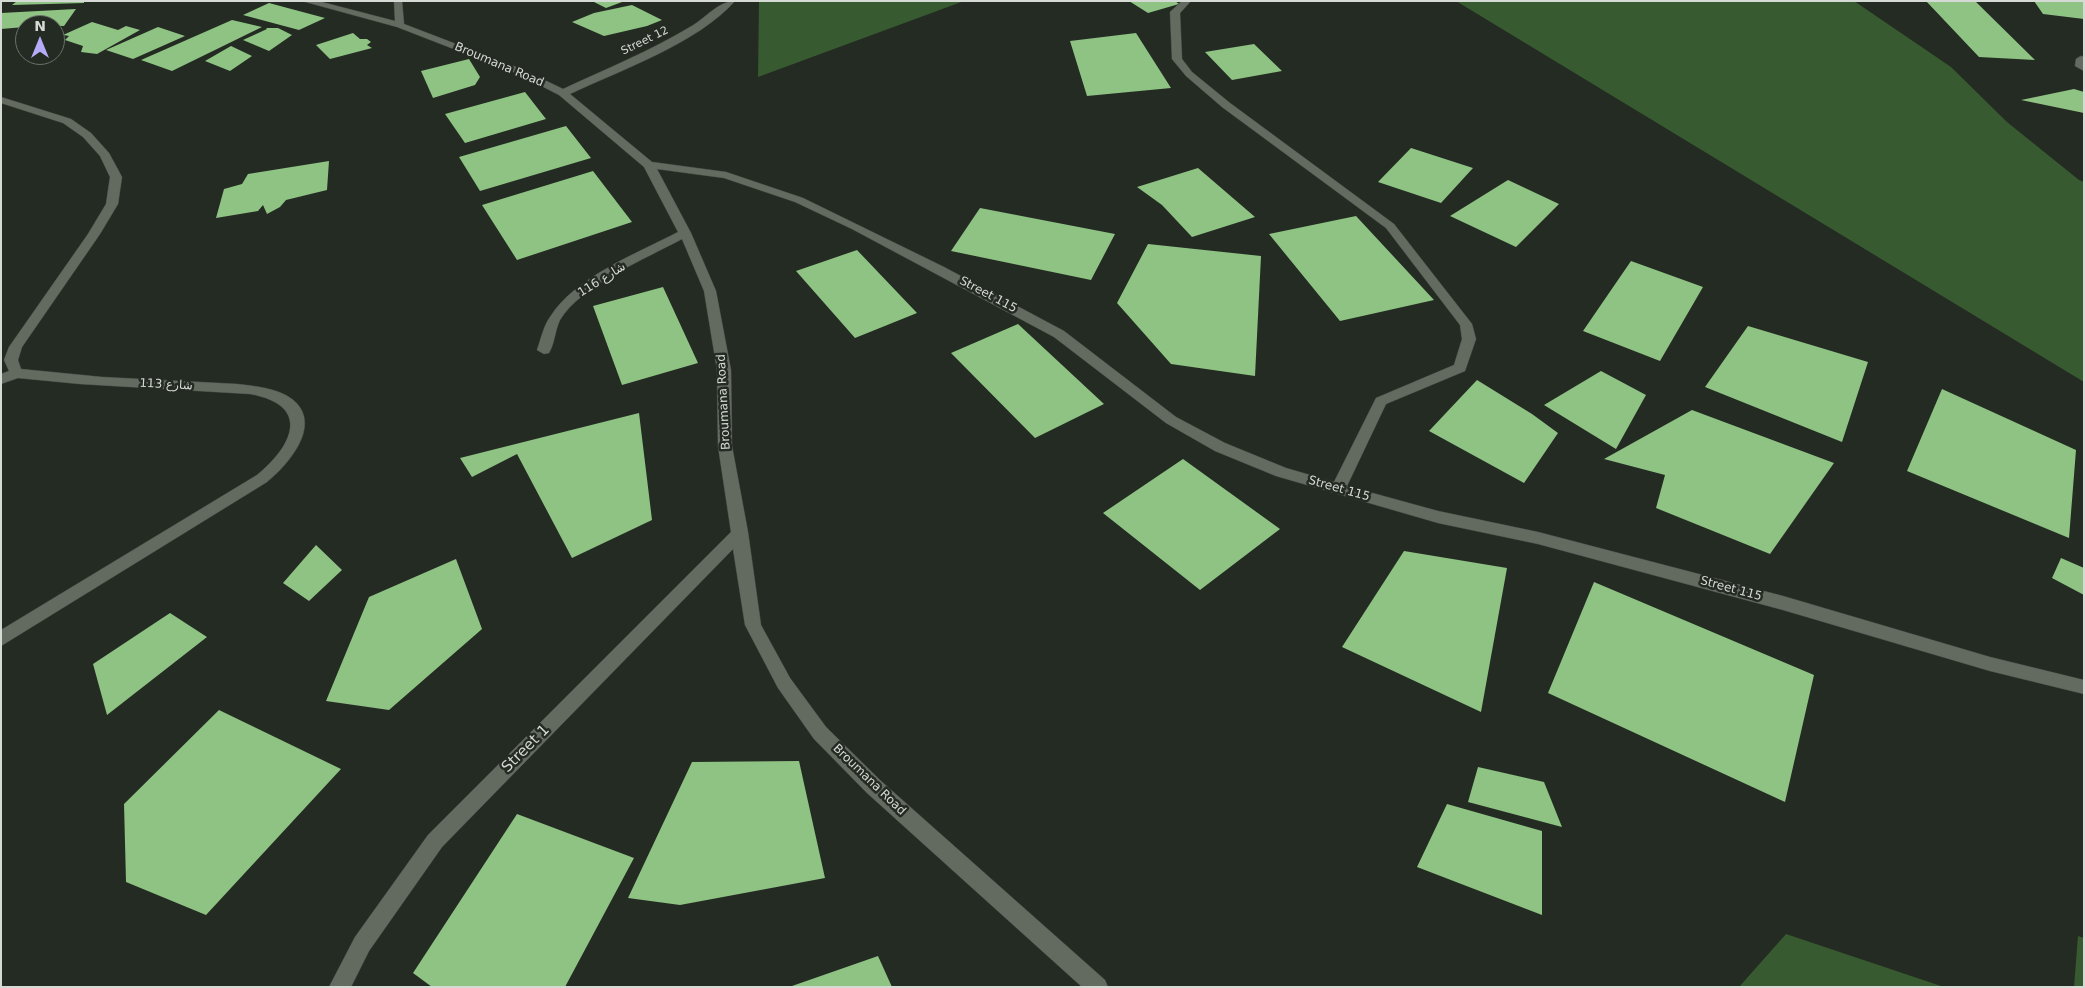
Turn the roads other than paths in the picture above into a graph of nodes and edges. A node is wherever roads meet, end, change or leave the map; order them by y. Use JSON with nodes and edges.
{"nodes":[{"id":1,"x":306,"y":1,"type":"edge"},
{"id":2,"x":398,"y":1,"type":"edge"},
{"id":3,"x":731,"y":1,"type":"edge"},
{"id":4,"x":1188,"y":1,"type":"edge"},
{"id":5,"x":400,"y":25,"type":"junction"},
{"id":6,"x":2084,"y":60,"type":"edge"},
{"id":7,"x":2084,"y":68,"type":"edge"},
{"id":8,"x":563,"y":93,"type":"junction"},
{"id":9,"x":1,"y":100,"type":"edge"},
{"id":10,"x":649,"y":165,"type":"junction"},
{"id":11,"x":685,"y":233,"type":"junction"},
{"id":12,"x":544,"y":350,"type":"dead end"},
{"id":13,"x":16,"y":373,"type":"junction"},
{"id":14,"x":1,"y":380,"type":"edge"},
{"id":15,"x":1338,"y":488,"type":"junction"},
{"id":16,"x":740,"y":532,"type":"junction"},
{"id":17,"x":1,"y":639,"type":"edge"},
{"id":18,"x":2084,"y":687,"type":"edge"},
{"id":19,"x":339,"y":987,"type":"edge"},
{"id":20,"x":1098,"y":987,"type":"edge"}],
"edges":[{"from":1,"to":5,"type":"street","name":"Broumana Road"},
{"from":2,"to":5,"type":"street"},
{"from":3,"to":8,"type":"street","name":"Street 12"},
{"from":4,"to":15,"type":"street"},
{"from":5,"to":8,"type":"street","name":"Broumana Road"},
{"from":6,"to":7,"type":"street"},
{"from":8,"to":10,"type":"street","name":"Broumana Road"},
{"from":9,"to":13,"type":"street"},
{"from":10,"to":11,"type":"street","name":"Broumana Road"},
{"from":10,"to":15,"type":"street","name":"Street 115"},
{"from":11,"to":12,"type":"street","name":"شارع 116"},
{"from":11,"to":16,"type":"street","name":"Broumana Road"},
{"from":13,"to":14,"type":"street"},
{"from":13,"to":17,"type":"street","name":"شارع 113"},
{"from":15,"to":18,"type":"street","name":"Street 115"},
{"from":16,"to":19,"type":"street","name":"Street 1"},
{"from":16,"to":20,"type":"street","name":"Broumana Road"}]}
